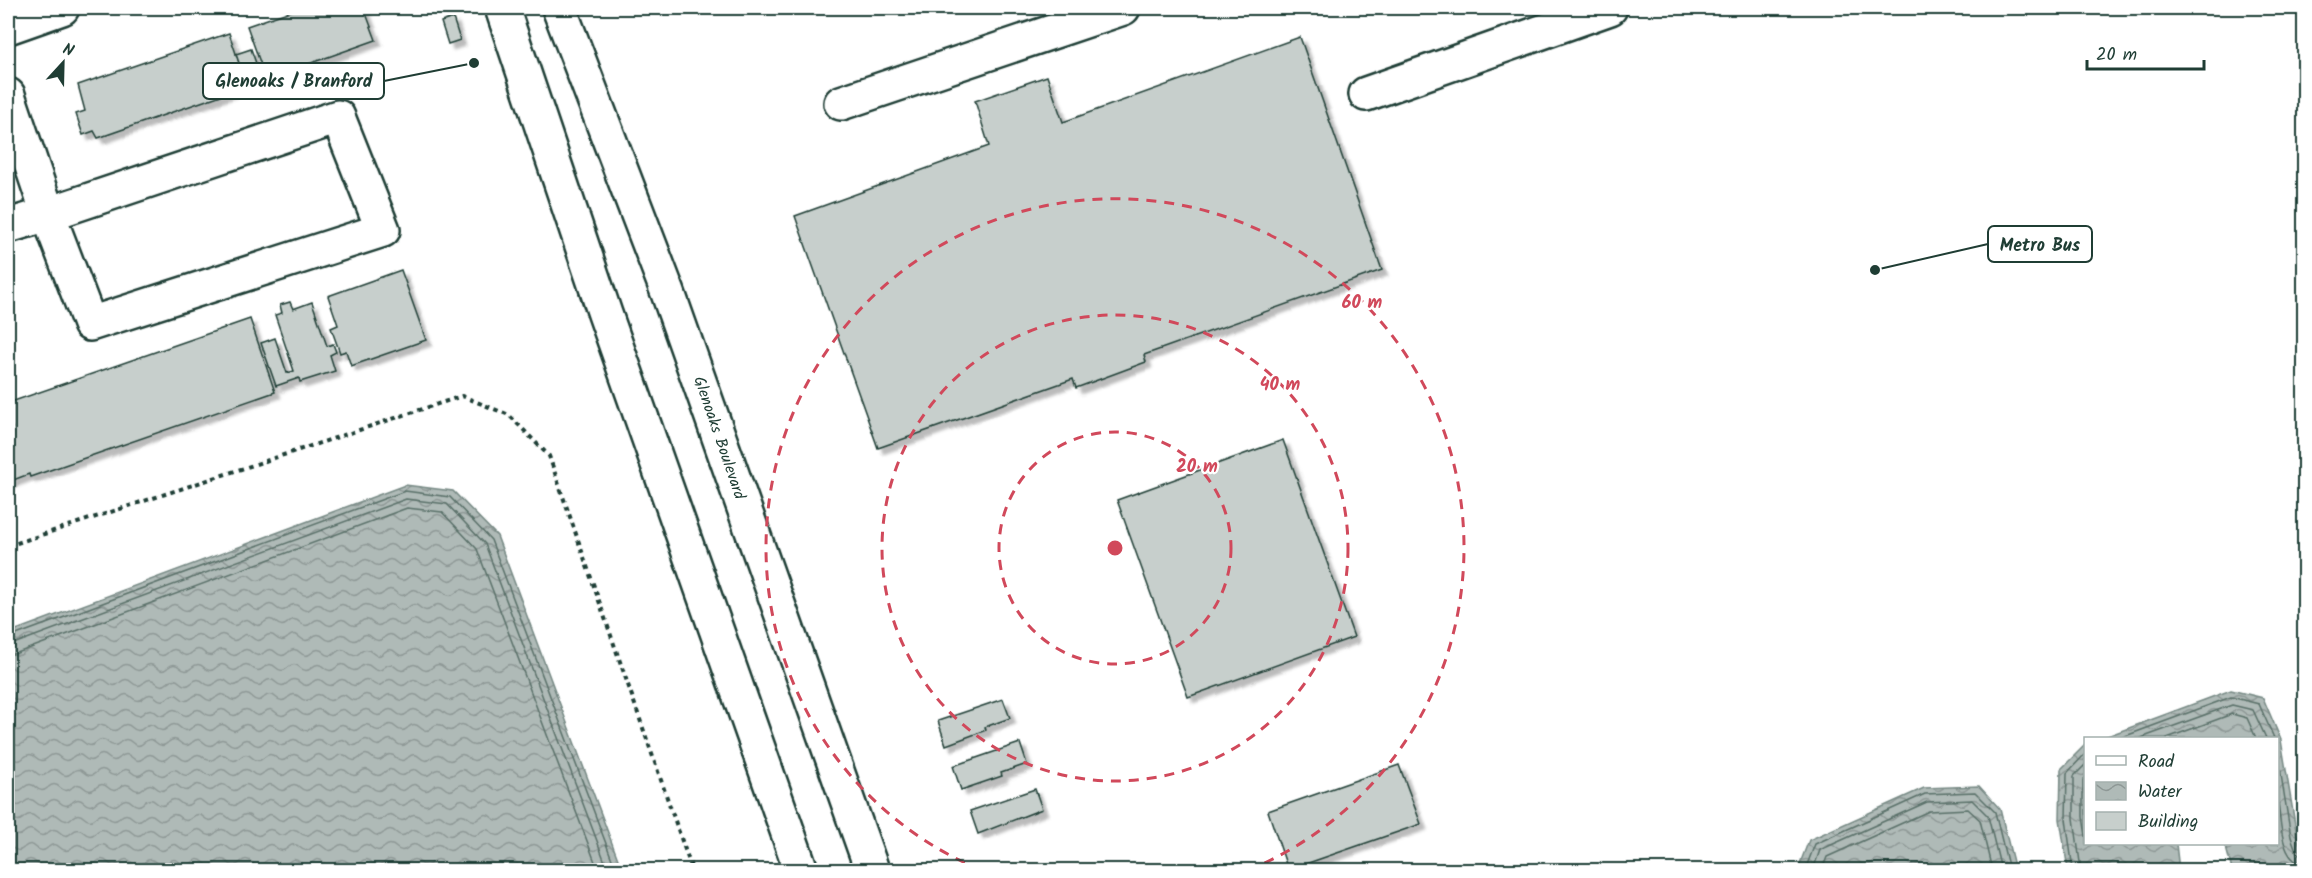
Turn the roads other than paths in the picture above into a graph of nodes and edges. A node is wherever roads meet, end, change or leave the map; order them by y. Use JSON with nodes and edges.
{"nodes":[{"id":1,"x":62,"y":8,"type":"edge"},
{"id":2,"x":502,"y":8,"type":"edge"},
{"id":3,"x":559,"y":8,"type":"edge"},
{"id":4,"x":1123,"y":8,"type":"edge"},
{"id":5,"x":1610,"y":8,"type":"edge"},
{"id":6,"x":8,"y":27,"type":"edge"},
{"id":7,"x":1366,"y":94,"type":"dead end"},
{"id":8,"x":8,"y":95,"type":"edge"},
{"id":9,"x":841,"y":103,"type":"dead end"},
{"id":10,"x":48,"y":213,"type":"junction"},
{"id":11,"x":8,"y":226,"type":"edge"},
{"id":12,"x":801,"y":870,"type":"edge"},
{"id":13,"x":872,"y":870,"type":"edge"}],
"edges":[{"from":1,"to":6,"type":"main road"},
{"from":2,"to":12,"type":"main road"},
{"from":3,"to":13,"type":"main road","name":"Glenoaks Boulevard"},
{"from":4,"to":9,"type":"main road"},
{"from":5,"to":7,"type":"main road"},
{"from":8,"to":10,"type":"main road"},
{"from":10,"to":10,"type":"main road"},
{"from":10,"to":11,"type":"main road"}]}
